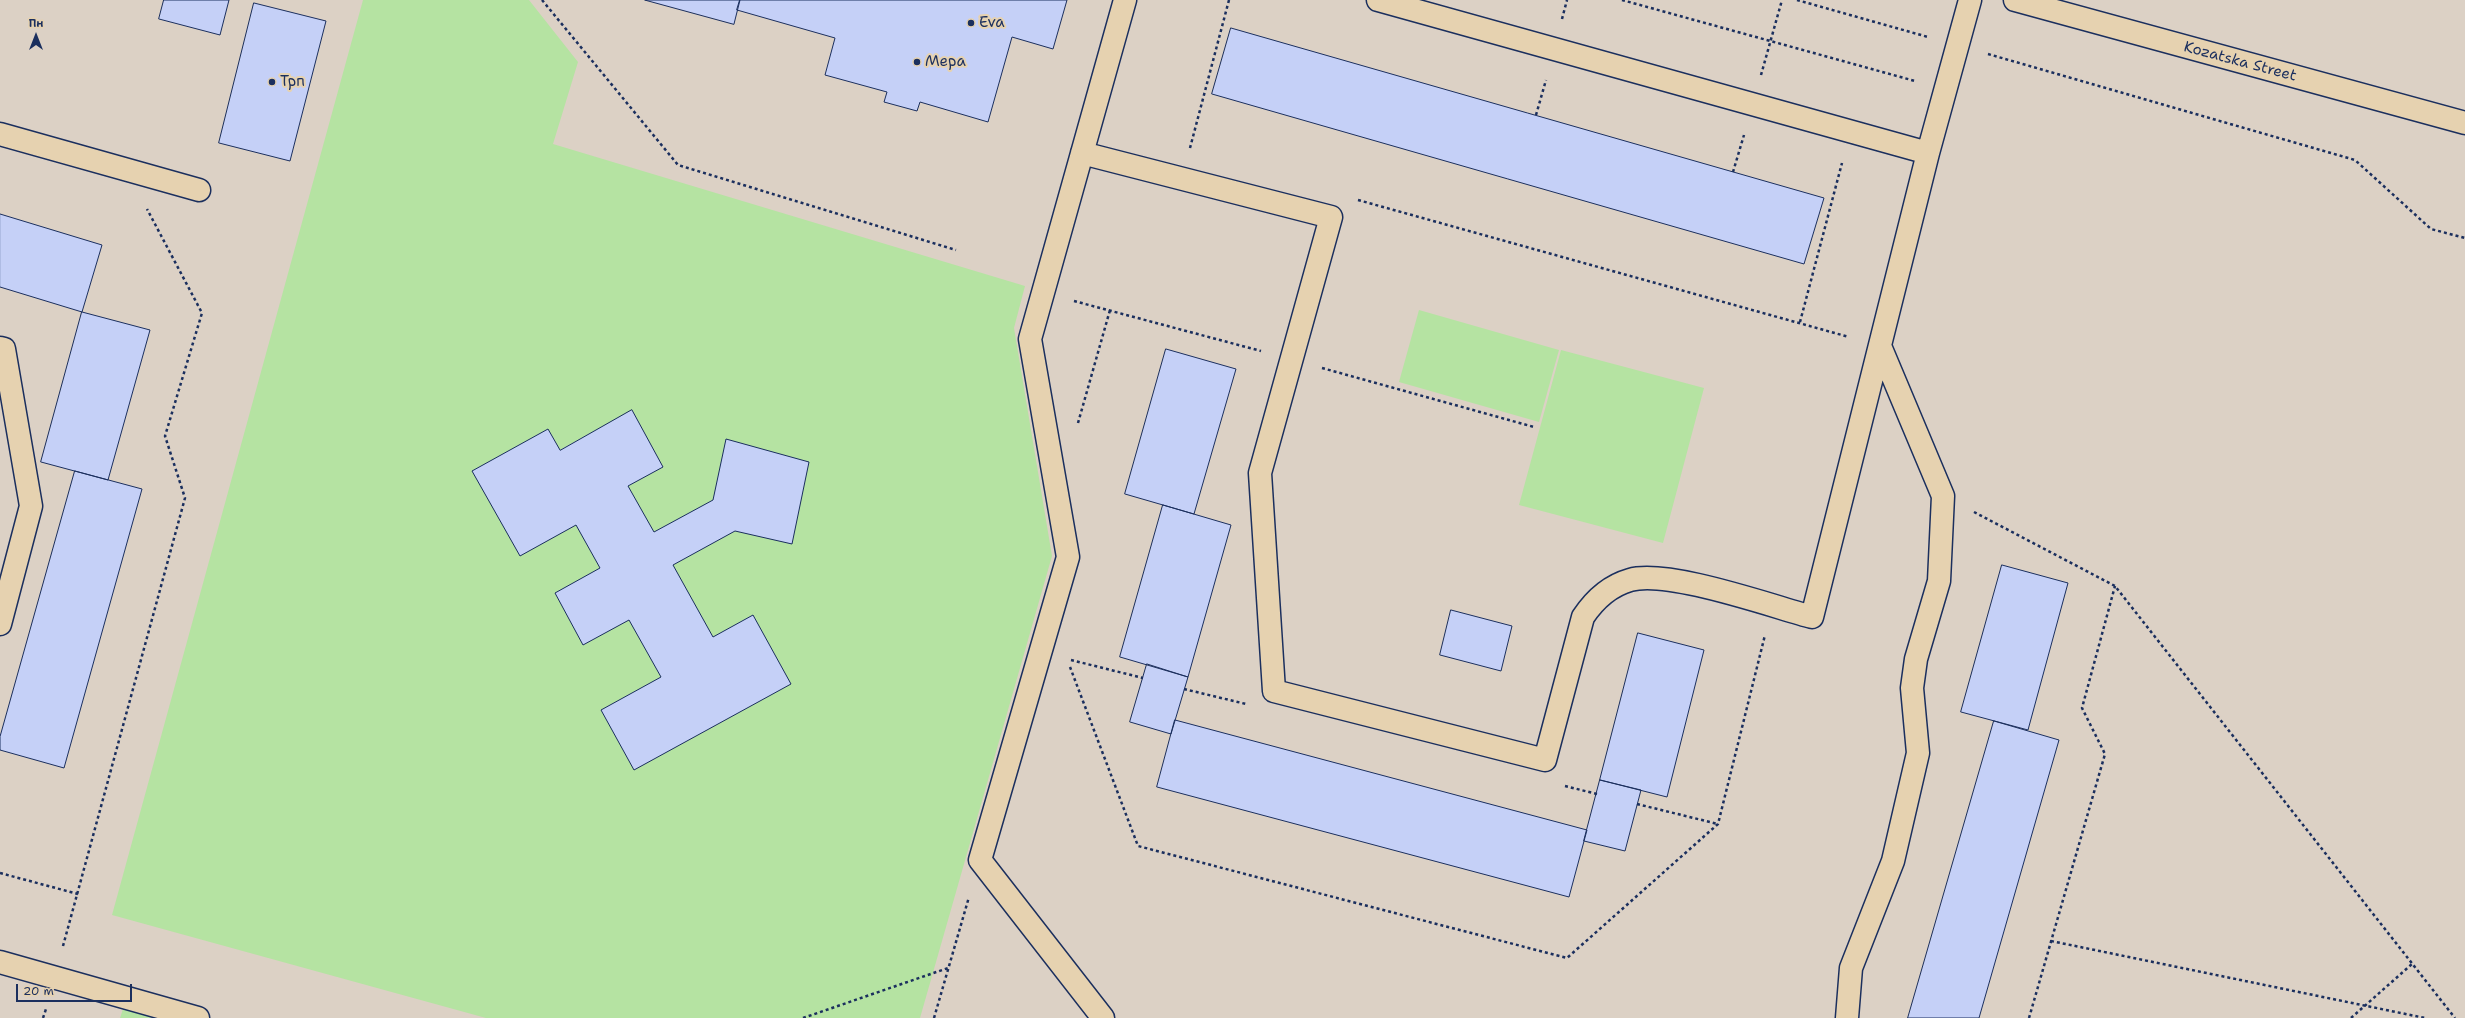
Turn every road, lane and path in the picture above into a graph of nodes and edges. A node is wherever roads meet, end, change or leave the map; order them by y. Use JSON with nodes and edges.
{"nodes":[{"id":1,"x":542,"y":0,"type":"edge"},
{"id":2,"x":1125,"y":0,"type":"edge"},
{"id":3,"x":1229,"y":0,"type":"edge"},
{"id":4,"x":1378,"y":0,"type":"edge"},
{"id":5,"x":1622,"y":0,"type":"edge"},
{"id":6,"x":1797,"y":0,"type":"edge"},
{"id":7,"x":1970,"y":0,"type":"edge"},
{"id":8,"x":2015,"y":0,"type":"edge"},
{"id":9,"x":2056,"y":6,"type":"edge"},
{"id":10,"x":1958,"y":45,"type":"junction"},
{"id":11,"x":1945,"y":90,"type":"junction"},
{"id":12,"x":2465,"y":123,"type":"edge"},
{"id":13,"x":1851,"y":131,"type":"junction"},
{"id":14,"x":0,"y":134,"type":"edge"},
{"id":15,"x":1082,"y":153,"type":"junction"},
{"id":16,"x":1188,"y":153,"type":"dead end"},
{"id":17,"x":1928,"y":153,"type":"junction"},
{"id":18,"x":199,"y":190,"type":"dead end"},
{"id":19,"x":1356,"y":200,"type":"dead end"},
{"id":20,"x":146,"y":208,"type":"dead end"},
{"id":21,"x":2465,"y":238,"type":"edge"},
{"id":22,"x":956,"y":250,"type":"dead end"},
{"id":23,"x":1110,"y":310,"type":"dead end"},
{"id":24,"x":1800,"y":322,"type":"junction"},
{"id":25,"x":1880,"y":346,"type":"junction"},
{"id":26,"x":0,"y":348,"type":"edge"},
{"id":27,"x":1076,"y":431,"type":"dead end"},
{"id":28,"x":1943,"y":496,"type":"junction"},
{"id":29,"x":2115,"y":586,"type":"junction"},
{"id":30,"x":0,"y":624,"type":"edge"},
{"id":31,"x":1766,"y":633,"type":"dead end"},
{"id":32,"x":1143,"y":678,"type":"dead end"},
{"id":33,"x":1637,"y":804,"type":"dead end"},
{"id":34,"x":1718,"y":824,"type":"junction"},
{"id":35,"x":980,"y":860,"type":"junction"},
{"id":36,"x":0,"y":873,"type":"edge"},
{"id":37,"x":78,"y":894,"type":"junction"},
{"id":38,"x":2051,"y":941,"type":"junction"},
{"id":39,"x":0,"y":962,"type":"edge"},
{"id":40,"x":2412,"y":964,"type":"junction"},
{"id":41,"x":949,"y":968,"type":"junction"},
{"id":42,"x":54,"y":978,"type":"junction"},
{"id":43,"x":2364,"y":1006,"type":"junction"},
{"id":44,"x":43,"y":1018,"type":"edge"},
{"id":45,"x":198,"y":1018,"type":"edge"},
{"id":46,"x":802,"y":1018,"type":"edge"},
{"id":47,"x":934,"y":1018,"type":"edge"},
{"id":48,"x":1103,"y":1018,"type":"edge"},
{"id":49,"x":1847,"y":1018,"type":"edge"},
{"id":50,"x":2029,"y":1018,"type":"edge"},
{"id":51,"x":2350,"y":1018,"type":"edge"},
{"id":52,"x":2425,"y":1018,"type":"edge"},
{"id":53,"x":2455,"y":1018,"type":"edge"}],
"edges":[{"from":1,"to":22,"type":"path"},
{"from":2,"to":15,"type":"street"},
{"from":3,"to":16,"type":"path"},
{"from":4,"to":13,"type":"street"},
{"from":5,"to":11,"type":"path"},
{"from":6,"to":10,"type":"path"},
{"from":7,"to":10,"type":"street"},
{"from":8,"to":9,"type":"street","name":"Kozatska Street"},
{"from":9,"to":12,"type":"street","name":"Kozatska Street"},
{"from":10,"to":11,"type":"street"},
{"from":10,"to":21,"type":"path"},
{"from":11,"to":17,"type":"street"},
{"from":13,"to":17,"type":"street"},
{"from":13,"to":24,"type":"path"},
{"from":14,"to":18,"type":"street"},
{"from":15,"to":25,"type":"street"},
{"from":15,"to":35,"type":"street"},
{"from":17,"to":25,"type":"street"},
{"from":19,"to":24,"type":"path"},
{"from":20,"to":37,"type":"path"},
{"from":23,"to":27,"type":"path"},
{"from":24,"to":25,"type":"path"},
{"from":25,"to":28,"type":"street"},
{"from":26,"to":30,"type":"street"},
{"from":28,"to":29,"type":"path"},
{"from":28,"to":49,"type":"street"},
{"from":29,"to":38,"type":"path"},
{"from":29,"to":40,"type":"path"},
{"from":31,"to":34,"type":"path"},
{"from":32,"to":34,"type":"path"},
{"from":33,"to":34,"type":"path"},
{"from":35,"to":41,"type":"path"},
{"from":35,"to":48,"type":"street"},
{"from":36,"to":37,"type":"path"},
{"from":37,"to":42,"type":"path"},
{"from":38,"to":43,"type":"path"},
{"from":38,"to":50,"type":"path"},
{"from":39,"to":42,"type":"street"},
{"from":40,"to":43,"type":"path"},
{"from":40,"to":53,"type":"path"},
{"from":41,"to":46,"type":"path"},
{"from":41,"to":47,"type":"path"},
{"from":42,"to":44,"type":"path"},
{"from":42,"to":45,"type":"street"},
{"from":43,"to":51,"type":"path"},
{"from":43,"to":52,"type":"path"}]}
